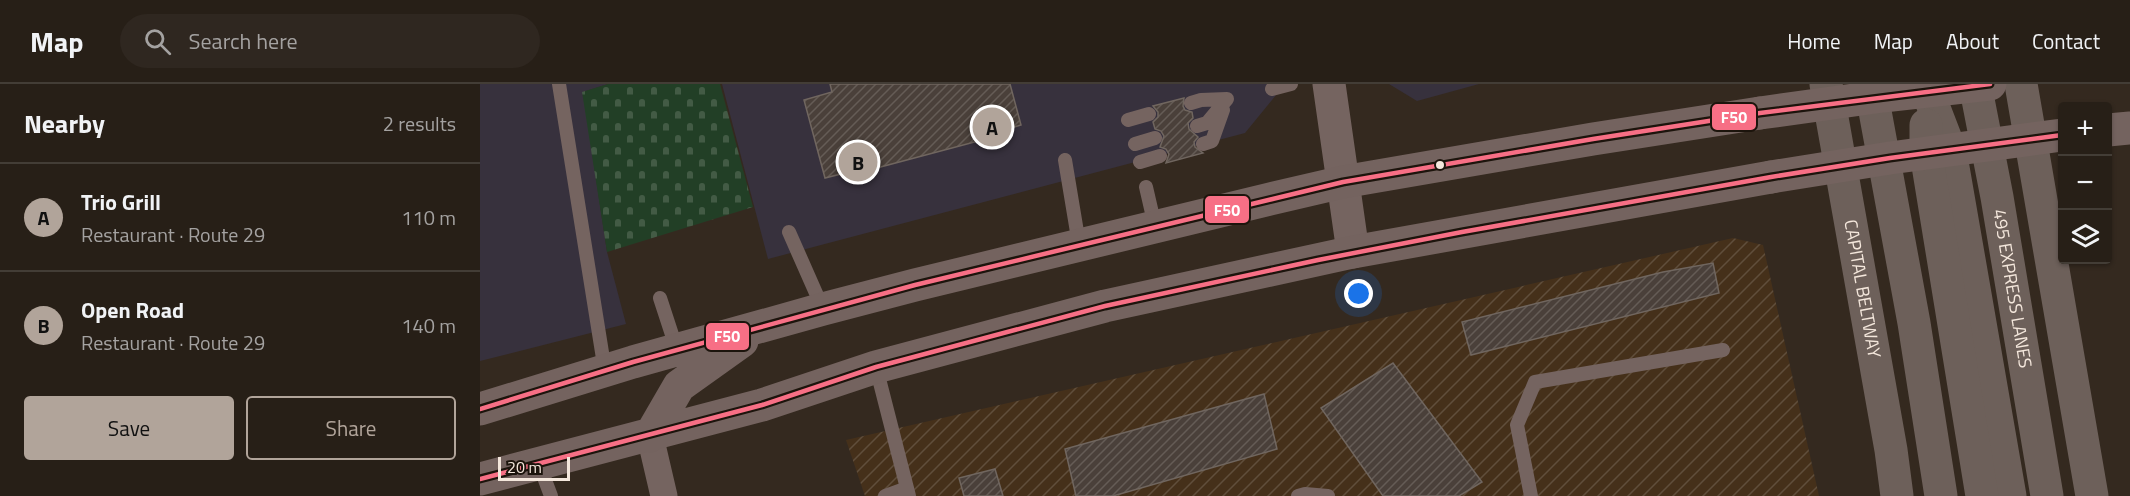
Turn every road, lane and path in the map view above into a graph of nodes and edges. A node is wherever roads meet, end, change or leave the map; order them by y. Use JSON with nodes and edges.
{"nodes":[{"id":1,"x":559,"y":84,"type":"edge"},
{"id":2,"x":1291,"y":84,"type":"edge"},
{"id":3,"x":1329,"y":84,"type":"edge"},
{"id":4,"x":1826,"y":84,"type":"edge"},
{"id":5,"x":1870,"y":84,"type":"edge"},
{"id":6,"x":1975,"y":84,"type":"edge"},
{"id":7,"x":1990,"y":84,"type":"edge"},
{"id":8,"x":2020,"y":84,"type":"edge"},
{"id":9,"x":1272,"y":89,"type":"dead end"},
{"id":10,"x":1927,"y":90,"type":"junction"},
{"id":11,"x":1227,"y":99,"type":"junction"},
{"id":12,"x":1191,"y":103,"type":"dead end"},
{"id":13,"x":1149,"y":114,"type":"dead end"},
{"id":14,"x":1128,"y":120,"type":"dead end"},
{"id":15,"x":1197,"y":126,"type":"dead end"},
{"id":16,"x":2130,"y":128,"type":"edge"},
{"id":17,"x":2112,"y":130,"type":"edge"},
{"id":18,"x":2058,"y":136,"type":"edge"},
{"id":19,"x":1155,"y":138,"type":"dead end"},
{"id":20,"x":1135,"y":144,"type":"dead end"},
{"id":21,"x":1203,"y":144,"type":"dead end"},
{"id":22,"x":1938,"y":152,"type":"junction"},
{"id":23,"x":1160,"y":156,"type":"dead end"},
{"id":24,"x":1065,"y":160,"type":"dead end"},
{"id":25,"x":1140,"y":162,"type":"dead end"},
{"id":26,"x":1342,"y":182,"type":"junction"},
{"id":27,"x":1146,"y":188,"type":"dead end"},
{"id":28,"x":1155,"y":226,"type":"junction"},
{"id":29,"x":789,"y":232,"type":"dead end"},
{"id":30,"x":1953,"y":241,"type":"junction"},
{"id":31,"x":1079,"y":244,"type":"junction"},
{"id":32,"x":1353,"y":252,"type":"junction"},
{"id":33,"x":660,"y":298,"type":"dead end"},
{"id":34,"x":823,"y":309,"type":"junction"},
{"id":35,"x":761,"y":328,"type":"junction"},
{"id":36,"x":1723,"y":350,"type":"dead end"},
{"id":37,"x":677,"y":351,"type":"junction"},
{"id":38,"x":876,"y":367,"type":"junction"},
{"id":39,"x":605,"y":370,"type":"junction"},
{"id":40,"x":480,"y":409,"type":"edge"},
{"id":41,"x":650,"y":436,"type":"junction"},
{"id":42,"x":539,"y":464,"type":"junction"},
{"id":43,"x":480,"y":480,"type":"edge"},
{"id":44,"x":908,"y":492,"type":"edge"},
{"id":45,"x":551,"y":496,"type":"edge"},
{"id":46,"x":664,"y":496,"type":"edge"},
{"id":47,"x":885,"y":496,"type":"edge"},
{"id":48,"x":1298,"y":496,"type":"edge"},
{"id":49,"x":1328,"y":496,"type":"edge"},
{"id":50,"x":1531,"y":496,"type":"edge"},
{"id":51,"x":1898,"y":496,"type":"edge"},
{"id":52,"x":1941,"y":496,"type":"edge"},
{"id":53,"x":1983,"y":496,"type":"edge"},
{"id":54,"x":2010,"y":496,"type":"edge"},
{"id":55,"x":2047,"y":496,"type":"edge"},
{"id":56,"x":2092,"y":496,"type":"edge"}],
"edges":[{"from":1,"to":39,"type":"lane"},
{"from":2,"to":9,"type":"lane"},
{"from":3,"to":26,"type":"street"},
{"from":4,"to":51,"type":"highway","name":"CAPITAL BELTWAY"},
{"from":5,"to":52,"type":"highway"},
{"from":6,"to":55,"type":"highway","name":"495 EXPRESS LANES"},
{"from":7,"to":10,"type":"main road","bridge":true},
{"from":8,"to":56,"type":"highway"},
{"from":10,"to":22,"type":"highway"},
{"from":10,"to":26,"type":"main road","bridge":true},
{"from":11,"to":12,"type":"lane"},
{"from":11,"to":15,"type":"lane"},
{"from":11,"to":21,"type":"lane"},
{"from":13,"to":14,"type":"lane"},
{"from":16,"to":17,"type":"main road"},
{"from":18,"to":22,"type":"main road","bridge":true},
{"from":19,"to":20,"type":"lane"},
{"from":22,"to":30,"type":"highway"},
{"from":22,"to":32,"type":"main road","bridge":true},
{"from":23,"to":25,"type":"lane"},
{"from":24,"to":31,"type":"lane"},
{"from":26,"to":28,"type":"main road"},
{"from":26,"to":32,"type":"street"},
{"from":27,"to":28,"type":"lane"},
{"from":28,"to":31,"type":"main road"},
{"from":29,"to":34,"type":"lane"},
{"from":30,"to":53,"type":"highway"},
{"from":30,"to":54,"type":"highway"},
{"from":31,"to":34,"type":"main road"},
{"from":32,"to":38,"type":"main road"},
{"from":33,"to":37,"type":"lane"},
{"from":34,"to":35,"type":"main road"},
{"from":35,"to":37,"type":"main road"},
{"from":35,"to":41,"type":"main road"},
{"from":36,"to":50,"type":"lane"},
{"from":37,"to":39,"type":"main road"},
{"from":38,"to":41,"type":"main road"},
{"from":38,"to":44,"type":"lane"},
{"from":39,"to":40,"type":"main road"},
{"from":41,"to":42,"type":"main road"},
{"from":41,"to":46,"type":"street"},
{"from":42,"to":43,"type":"main road"},
{"from":42,"to":45,"type":"lane"},
{"from":44,"to":47,"type":"lane"},
{"from":48,"to":49,"type":"lane"}]}
